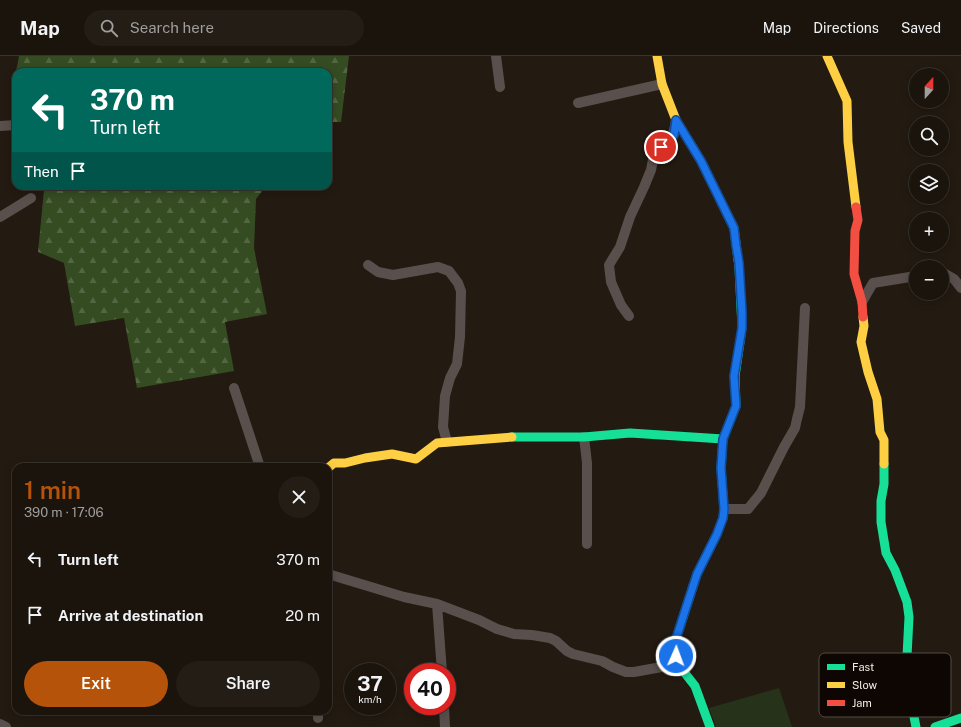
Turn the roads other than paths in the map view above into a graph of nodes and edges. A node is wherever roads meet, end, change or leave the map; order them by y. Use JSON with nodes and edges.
{"nodes":[{"id":1,"x":496,"y":56,"type":"edge"},
{"id":2,"x":657,"y":56,"type":"edge"},
{"id":3,"x":827,"y":56,"type":"edge"},
{"id":4,"x":662,"y":84,"type":"junction"},
{"id":5,"x":500,"y":87,"type":"dead end"},
{"id":6,"x":578,"y":103,"type":"dead end"},
{"id":7,"x":676,"y":120,"type":"junction"},
{"id":8,"x":12,"y":125,"type":"edge"},
{"id":9,"x":0,"y":126,"type":"edge"},
{"id":10,"x":32,"y":198,"type":"dead end"},
{"id":11,"x":0,"y":217,"type":"edge"},
{"id":12,"x":368,"y":265,"type":"dead end"},
{"id":13,"x":949,"y":276,"type":"edge"},
{"id":14,"x":909,"y":277,"type":"edge"},
{"id":15,"x":961,"y":288,"type":"edge"},
{"id":16,"x":862,"y":302,"type":"junction"},
{"id":17,"x":805,"y":308,"type":"dead end"},
{"id":18,"x":629,"y":316,"type":"dead end"},
{"id":19,"x":234,"y":388,"type":"dead end"},
{"id":20,"x":584,"y":437,"type":"junction"},
{"id":21,"x":723,"y":439,"type":"junction"},
{"id":22,"x":447,"y":442,"type":"junction"},
{"id":23,"x":259,"y":463,"type":"edge"},
{"id":24,"x":332,"y":465,"type":"edge"},
{"id":25,"x":724,"y":509,"type":"junction"},
{"id":26,"x":587,"y":544,"type":"dead end"},
{"id":27,"x":332,"y":575,"type":"edge"},
{"id":28,"x":437,"y":604,"type":"junction"},
{"id":29,"x":907,"y":653,"type":"edge"},
{"id":30,"x":441,"y":663,"type":"edge"},
{"id":31,"x":677,"y":663,"type":"junction"},
{"id":32,"x":445,"y":715,"type":"edge"},
{"id":33,"x":914,"y":717,"type":"edge"},
{"id":34,"x":961,"y":718,"type":"edge"},
{"id":35,"x":0,"y":724,"type":"edge"},
{"id":36,"x":6,"y":727,"type":"edge"},
{"id":37,"x":446,"y":727,"type":"edge"},
{"id":38,"x":710,"y":727,"type":"edge"},
{"id":39,"x":916,"y":727,"type":"edge"},
{"id":40,"x":935,"y":727,"type":"edge"}],
"edges":[{"from":1,"to":5,"type":"street"},
{"from":2,"to":4,"type":"street"},
{"from":3,"to":16,"type":"street"},
{"from":4,"to":6,"type":"street"},
{"from":4,"to":7,"type":"street"},
{"from":7,"to":18,"type":"street"},
{"from":7,"to":21,"type":"street"},
{"from":8,"to":9,"type":"street"},
{"from":10,"to":11,"type":"street"},
{"from":12,"to":22,"type":"street"},
{"from":13,"to":15,"type":"street"},
{"from":14,"to":16,"type":"street"},
{"from":16,"to":29,"type":"street"},
{"from":17,"to":25,"type":"street"},
{"from":19,"to":23,"type":"street"},
{"from":20,"to":21,"type":"street"},
{"from":20,"to":22,"type":"street"},
{"from":20,"to":26,"type":"street"},
{"from":21,"to":25,"type":"street"},
{"from":22,"to":24,"type":"street"},
{"from":25,"to":31,"type":"street"},
{"from":27,"to":28,"type":"street"},
{"from":28,"to":30,"type":"street"},
{"from":28,"to":31,"type":"street"},
{"from":31,"to":38,"type":"street"},
{"from":32,"to":37,"type":"street"},
{"from":33,"to":39,"type":"street"},
{"from":34,"to":40,"type":"street"},
{"from":35,"to":36,"type":"street"}]}
